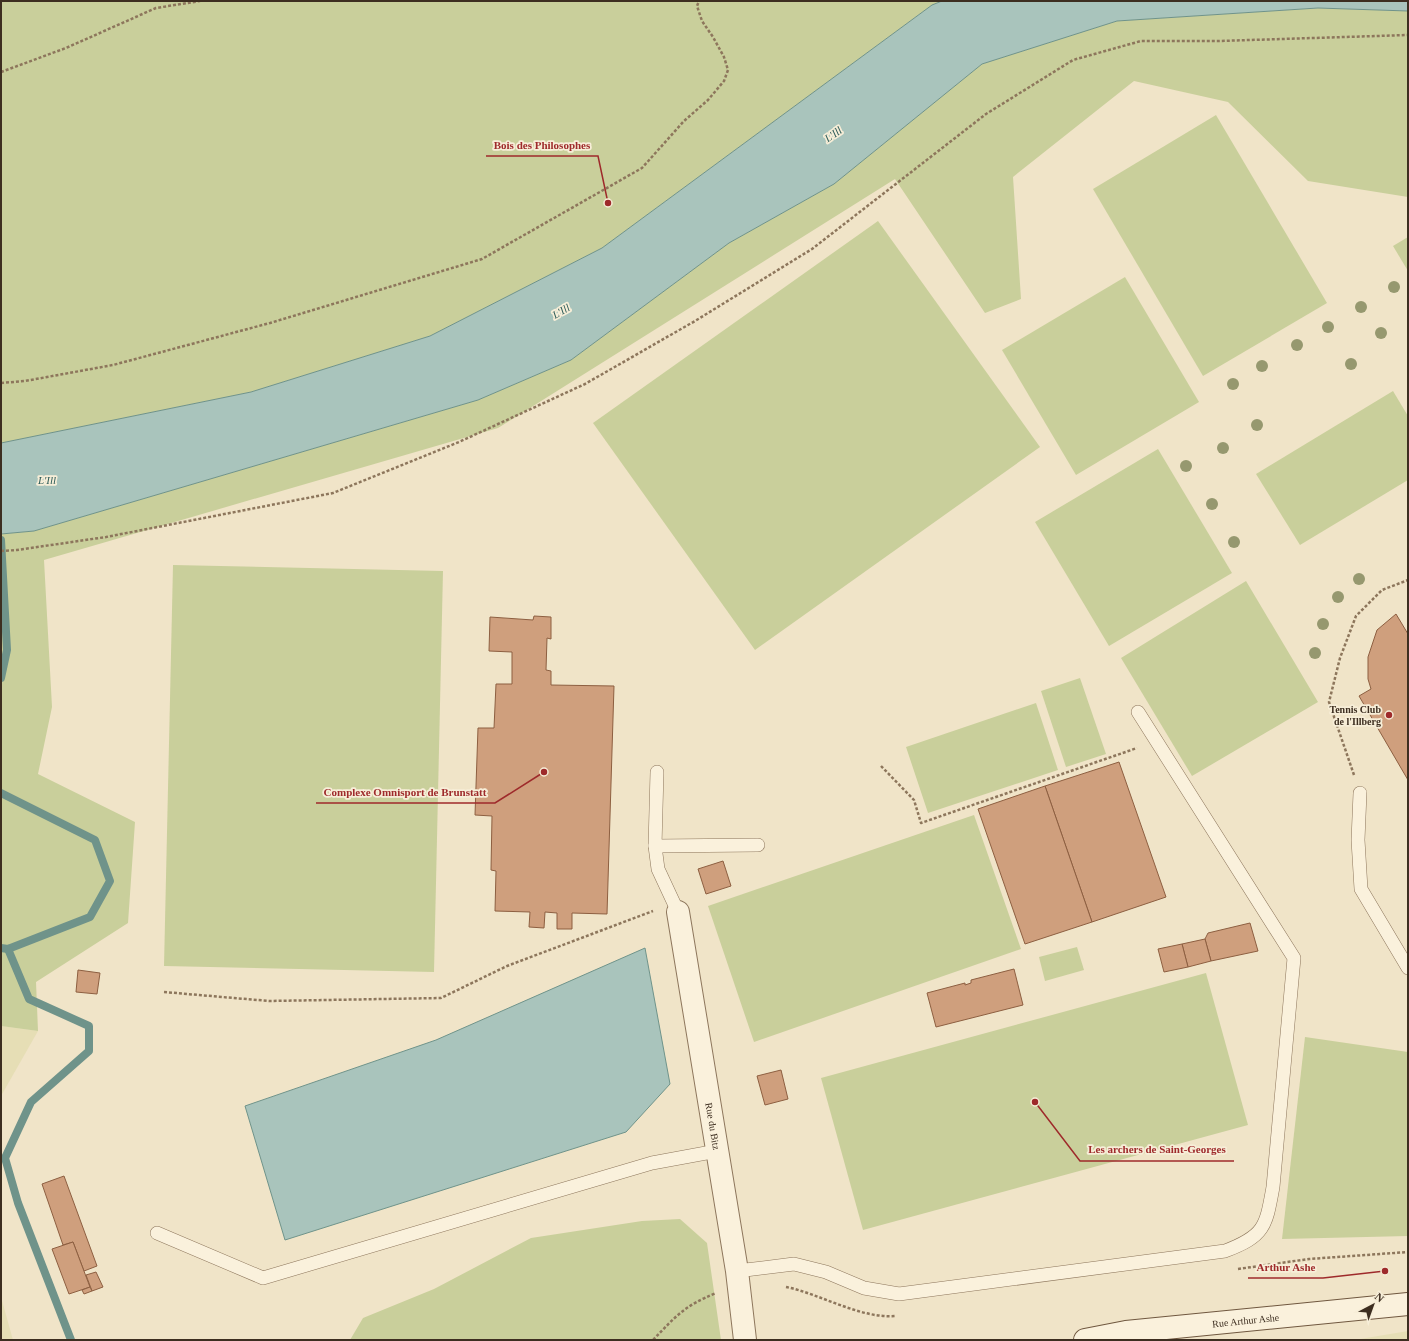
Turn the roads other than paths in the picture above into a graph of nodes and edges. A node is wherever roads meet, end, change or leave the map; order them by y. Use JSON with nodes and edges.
{"nodes":[{"id":1,"x":1138,"y":712,"type":"dead end"},
{"id":2,"x":657,"y":772,"type":"dead end"},
{"id":3,"x":1360,"y":792,"type":"road end"},
{"id":4,"x":758,"y":845,"type":"dead end"},
{"id":5,"x":655,"y":846,"type":"junction"},
{"id":6,"x":676,"y":908,"type":"joint"},
{"id":7,"x":1408,"y":968,"type":"edge"},
{"id":8,"x":717,"y":1151,"type":"junction"},
{"id":9,"x":157,"y":1233,"type":"dead end"},
{"id":10,"x":736,"y":1271,"type":"junction"},
{"id":11,"x":1408,"y":1304,"type":"edge"},
{"id":12,"x":745,"y":1340,"type":"edge"},
{"id":13,"x":1085,"y":1340,"type":"edge"}],
"edges":[{"from":1,"to":10,"type":"lane"},
{"from":2,"to":5,"type":"lane"},
{"from":3,"to":7,"type":"lane"},
{"from":4,"to":5,"type":"lane"},
{"from":5,"to":6,"type":"lane"},
{"from":6,"to":8,"type":"street","name":"Rue du Bitz"},
{"from":8,"to":9,"type":"lane"},
{"from":8,"to":10,"type":"street","name":"Rue du Bitz"},
{"from":10,"to":12,"type":"street","name":"Rue du Bitz"},
{"from":11,"to":13,"type":"street","name":"Rue Arthur Ashe"}]}
